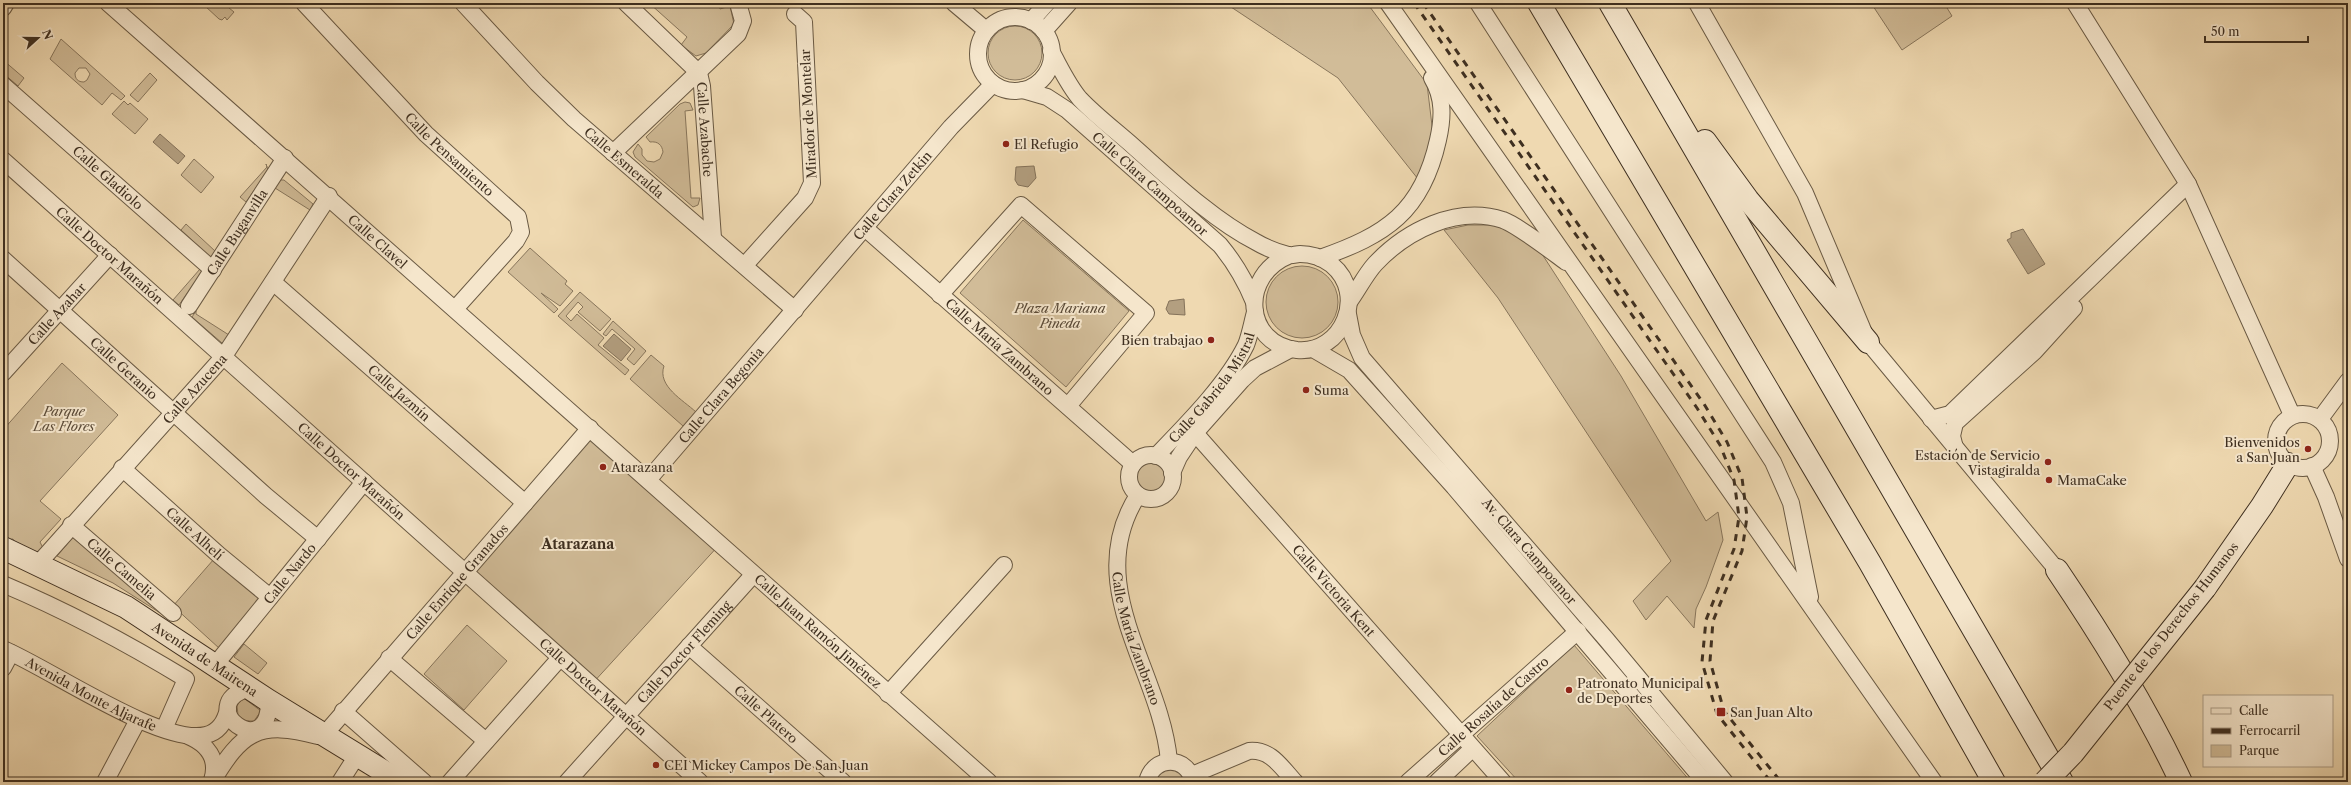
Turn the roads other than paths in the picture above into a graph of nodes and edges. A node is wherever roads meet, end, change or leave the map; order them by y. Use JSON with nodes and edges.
{"nodes":[{"id":1,"x":6,"y":3,"type":"edge"},
{"id":2,"x":108,"y":3,"type":"edge"},
{"id":3,"x":304,"y":3,"type":"edge"},
{"id":4,"x":463,"y":3,"type":"edge"},
{"id":5,"x":626,"y":3,"type":"edge"},
{"id":6,"x":738,"y":3,"type":"edge"},
{"id":7,"x":954,"y":3,"type":"edge"},
{"id":8,"x":1047,"y":3,"type":"edge"},
{"id":9,"x":1069,"y":3,"type":"edge"},
{"id":10,"x":1384,"y":3,"type":"edge"},
{"id":11,"x":1388,"y":3,"type":"edge"},
{"id":12,"x":1478,"y":3,"type":"edge"},
{"id":13,"x":1539,"y":3,"type":"edge"},
{"id":14,"x":1610,"y":3,"type":"edge"},
{"id":15,"x":1697,"y":3,"type":"edge"},
{"id":16,"x":2075,"y":3,"type":"edge"},
{"id":17,"x":3,"y":8,"type":"edge"},
{"id":18,"x":795,"y":14,"type":"dead end"},
{"id":19,"x":1031,"y":21,"type":"junction"},
{"id":20,"x":986,"y":30,"type":"junction"},
{"id":21,"x":1044,"y":31,"type":"junction"},
{"id":22,"x":1636,"y":46,"type":"junction"},
{"id":23,"x":1052,"y":51,"type":"junction"},
{"id":24,"x":698,"y":73,"type":"junction"},
{"id":25,"x":993,"y":84,"type":"junction"},
{"id":26,"x":3,"y":85,"type":"edge"},
{"id":27,"x":1023,"y":90,"type":"junction"},
{"id":28,"x":613,"y":153,"type":"junction"},
{"id":29,"x":285,"y":158,"type":"junction"},
{"id":30,"x":3,"y":160,"type":"edge"},
{"id":31,"x":2188,"y":184,"type":"junction"},
{"id":32,"x":328,"y":196,"type":"junction"},
{"id":33,"x":866,"y":229,"type":"junction"},
{"id":34,"x":713,"y":238,"type":"junction"},
{"id":35,"x":110,"y":255,"type":"junction"},
{"id":36,"x":1290,"y":255,"type":"junction"},
{"id":37,"x":2115,"y":255,"type":"junction"},
{"id":38,"x":1320,"y":258,"type":"junction"},
{"id":39,"x":3,"y":259,"type":"edge"},
{"id":40,"x":745,"y":265,"type":"junction"},
{"id":41,"x":1576,"y":269,"type":"junction"},
{"id":42,"x":213,"y":270,"type":"junction"},
{"id":43,"x":273,"y":282,"type":"junction"},
{"id":44,"x":940,"y":295,"type":"junction"},
{"id":45,"x":190,"y":306,"type":"dead end"},
{"id":46,"x":1254,"y":307,"type":"junction"},
{"id":47,"x":1349,"y":308,"type":"junction"},
{"id":48,"x":455,"y":309,"type":"junction"},
{"id":49,"x":60,"y":310,"type":"junction"},
{"id":50,"x":795,"y":310,"type":"junction"},
{"id":51,"x":1868,"y":342,"type":"junction"},
{"id":52,"x":1291,"y":348,"type":"junction"},
{"id":53,"x":1312,"y":349,"type":"junction"},
{"id":54,"x":224,"y":356,"type":"junction"},
{"id":55,"x":5,"y":367,"type":"edge"},
{"id":56,"x":2348,"y":381,"type":"edge"},
{"id":57,"x":1068,"y":406,"type":"junction"},
{"id":58,"x":172,"y":412,"type":"junction"},
{"id":59,"x":2292,"y":415,"type":"junction"},
{"id":60,"x":1931,"y":419,"type":"junction"},
{"id":61,"x":2320,"y":419,"type":"junction"},
{"id":62,"x":590,"y":428,"type":"junction"},
{"id":63,"x":1195,"y":434,"type":"junction"},
{"id":64,"x":1955,"y":448,"type":"junction"},
{"id":65,"x":1156,"y":456,"type":"junction"},
{"id":66,"x":1133,"y":464,"type":"junction"},
{"id":67,"x":2288,"y":464,"type":"junction"},
{"id":68,"x":2312,"y":466,"type":"junction"},
{"id":69,"x":122,"y":468,"type":"junction"},
{"id":70,"x":1172,"y":473,"type":"junction"},
{"id":71,"x":648,"y":480,"type":"junction"},
{"id":72,"x":364,"y":482,"type":"junction"},
{"id":73,"x":1138,"y":495,"type":"junction"},
{"id":74,"x":525,"y":503,"type":"junction"},
{"id":75,"x":71,"y":525,"type":"junction"},
{"id":76,"x":318,"y":539,"type":"junction"},
{"id":77,"x":3,"y":548,"type":"edge"},
{"id":78,"x":2348,"y":559,"type":"edge"},
{"id":79,"x":38,"y":564,"type":"junction"},
{"id":80,"x":1004,"y":565,"type":"dead end"},
{"id":81,"x":2057,"y":570,"type":"joint"},
{"id":82,"x":464,"y":572,"type":"junction"},
{"id":83,"x":753,"y":575,"type":"junction"},
{"id":84,"x":3,"y":584,"type":"edge"},
{"id":85,"x":270,"y":597,"type":"junction"},
{"id":86,"x":1812,"y":606,"type":"junction"},
{"id":87,"x":173,"y":613,"type":"dead end"},
{"id":88,"x":1578,"y":631,"type":"junction"},
{"id":89,"x":689,"y":646,"type":"junction"},
{"id":90,"x":7,"y":651,"type":"edge"},
{"id":91,"x":389,"y":658,"type":"junction"},
{"id":92,"x":560,"y":658,"type":"junction"},
{"id":93,"x":215,"y":665,"type":"junction"},
{"id":94,"x":3,"y":668,"type":"edge"},
{"id":95,"x":249,"y":688,"type":"junction"},
{"id":96,"x":888,"y":694,"type":"junction"},
{"id":97,"x":269,"y":701,"type":"junction"},
{"id":98,"x":228,"y":709,"type":"junction"},
{"id":99,"x":343,"y":711,"type":"junction"},
{"id":100,"x":626,"y":715,"type":"junction"},
{"id":101,"x":138,"y":720,"type":"junction"},
{"id":102,"x":221,"y":726,"type":"junction"},
{"id":103,"x":262,"y":726,"type":"junction"},
{"id":104,"x":164,"y":729,"type":"junction"},
{"id":105,"x":181,"y":733,"type":"junction"},
{"id":106,"x":1461,"y":736,"type":"junction"},
{"id":107,"x":244,"y":739,"type":"junction"},
{"id":108,"x":486,"y":741,"type":"junction"},
{"id":109,"x":208,"y":744,"type":"junction"},
{"id":110,"x":340,"y":744,"type":"junction"},
{"id":111,"x":1472,"y":749,"type":"junction"},
{"id":112,"x":1169,"y":761,"type":"junction"},
{"id":113,"x":1192,"y":779,"type":"edge"},
{"id":114,"x":105,"y":782,"type":"edge"},
{"id":115,"x":212,"y":782,"type":"edge"},
{"id":116,"x":340,"y":782,"type":"edge"},
{"id":117,"x":400,"y":782,"type":"edge"},
{"id":118,"x":424,"y":782,"type":"edge"},
{"id":119,"x":450,"y":782,"type":"edge"},
{"id":120,"x":567,"y":782,"type":"edge"},
{"id":121,"x":700,"y":782,"type":"edge"},
{"id":122,"x":843,"y":782,"type":"edge"},
{"id":123,"x":989,"y":782,"type":"edge"},
{"id":124,"x":1147,"y":782,"type":"edge"},
{"id":125,"x":1295,"y":782,"type":"edge"},
{"id":126,"x":1408,"y":782,"type":"edge"},
{"id":127,"x":1438,"y":782,"type":"edge"},
{"id":128,"x":1503,"y":782,"type":"edge"},
{"id":129,"x":1704,"y":782,"type":"edge"},
{"id":130,"x":1725,"y":782,"type":"edge"},
{"id":131,"x":1934,"y":782,"type":"edge"},
{"id":132,"x":1994,"y":782,"type":"edge"},
{"id":133,"x":2045,"y":782,"type":"edge"},
{"id":134,"x":2062,"y":782,"type":"edge"},
{"id":135,"x":2181,"y":782,"type":"edge"}],
"edges":[{"from":1,"to":17,"type":"street"},
{"from":2,"to":29,"type":"street","name":"Calle Clavel"},
{"from":3,"to":48,"type":"street","name":"Calle Pensamiento"},
{"from":4,"to":28,"type":"street","name":"Calle Esmeralda"},
{"from":5,"to":24,"type":"street","name":"Calle Azabache"},
{"from":6,"to":24,"type":"street"},
{"from":7,"to":20,"type":"street"},
{"from":8,"to":19,"type":"street"},
{"from":9,"to":21,"type":"street"},
{"from":10,"to":38,"type":"street"},
{"from":11,"to":41,"type":"street"},
{"from":12,"to":86,"type":"street"},
{"from":13,"to":132,"type":"main road"},
{"from":14,"to":22,"type":"main road"},
{"from":15,"to":51,"type":"street"},
{"from":16,"to":31,"type":"street"},
{"from":18,"to":40,"type":"street","name":"Mirador de Montelar"},
{"from":19,"to":20,"type":"street"},
{"from":19,"to":21,"type":"street"},
{"from":20,"to":25,"type":"street"},
{"from":21,"to":23,"type":"street"},
{"from":22,"to":51,"type":"main road"},
{"from":22,"to":134,"type":"main road"},
{"from":23,"to":27,"type":"street"},
{"from":23,"to":36,"type":"street","name":"Calle Clara Campoamor"},
{"from":24,"to":28,"type":"street"},
{"from":24,"to":34,"type":"street","name":"Calle Azabache"},
{"from":25,"to":27,"type":"street"},
{"from":25,"to":33,"type":"street","name":"Calle Clara Zetkin"},
{"from":26,"to":42,"type":"street","name":"Calle Gladiolo"},
{"from":27,"to":46,"type":"street","name":"Calle Clara Campoamor"},
{"from":28,"to":34,"type":"street","name":"Calle Esmeralda"},
{"from":29,"to":32,"type":"street","name":"Calle Clavel"},
{"from":29,"to":42,"type":"street","name":"Calle Buganvilla"},
{"from":30,"to":35,"type":"street","name":"Calle Doctor Marañón"},
{"from":31,"to":37,"type":"street"},
{"from":31,"to":59,"type":"street"},
{"from":32,"to":43,"type":"street","name":"Calle Azucena"},
{"from":32,"to":48,"type":"street","name":"Calle Clavel"},
{"from":33,"to":44,"type":"street","name":"Calle María Zambrano"},
{"from":33,"to":50,"type":"street","name":"Calle Clara Zetkin"},
{"from":34,"to":40,"type":"street","name":"Calle Esmeralda"},
{"from":35,"to":49,"type":"street","name":"Calle Azahar"},
{"from":35,"to":54,"type":"street","name":"Calle Doctor Marañón"},
{"from":36,"to":38,"type":"street"},
{"from":36,"to":46,"type":"street"},
{"from":37,"to":60,"type":"street"},
{"from":37,"to":64,"type":"street"},
{"from":38,"to":47,"type":"street"},
{"from":39,"to":49,"type":"street","name":"Calle Geranio"},
{"from":40,"to":50,"type":"street","name":"Calle Esmeralda"},
{"from":41,"to":47,"type":"street"},
{"from":41,"to":86,"type":"street"},
{"from":42,"to":45,"type":"street","name":"Calle Buganvilla"},
{"from":43,"to":54,"type":"street","name":"Calle Azucena"},
{"from":43,"to":74,"type":"street","name":"Calle Jazmín"},
{"from":44,"to":57,"type":"street","name":"Calle María Zambrano"},
{"from":44,"to":57,"type":"street"},
{"from":46,"to":52,"type":"street"},
{"from":46,"to":65,"type":"street","name":"Calle Gabriela Mistral"},
{"from":47,"to":53,"type":"street"},
{"from":47,"to":130,"type":"street","name":"Av. Clara Campoamor"},
{"from":48,"to":62,"type":"street","name":"Calle Clavel"},
{"from":49,"to":55,"type":"street","name":"Calle Azahar"},
{"from":49,"to":58,"type":"street","name":"Calle Geranio"},
{"from":50,"to":71,"type":"street","name":"Calle Clara Begonia"},
{"from":51,"to":60,"type":"street"},
{"from":52,"to":53,"type":"street"},
{"from":52,"to":63,"type":"street","name":"Calle Gabriela Mistral"},
{"from":53,"to":88,"type":"street","name":"Av. Clara Campoamor"},
{"from":54,"to":58,"type":"street","name":"Calle Azucena"},
{"from":54,"to":72,"type":"street","name":"Calle Doctor Marañón"},
{"from":56,"to":61,"type":"street"},
{"from":57,"to":66,"type":"street","name":"Calle María Zambrano"},
{"from":58,"to":69,"type":"street","name":"Calle Azucena"},
{"from":58,"to":76,"type":"street","name":"Calle Geranio"},
{"from":59,"to":61,"type":"street"},
{"from":59,"to":67,"type":"street"},
{"from":60,"to":64,"type":"street"},
{"from":61,"to":68,"type":"street"},
{"from":62,"to":71,"type":"street","name":"Calle Clavel"},
{"from":62,"to":74,"type":"street","name":"Calle Enrique Granados"},
{"from":63,"to":70,"type":"street","name":"Calle Gabriela Mistral"},
{"from":63,"to":106,"type":"street","name":"Calle Victoria Kent"},
{"from":64,"to":81,"type":"street"},
{"from":65,"to":66,"type":"street"},
{"from":65,"to":70,"type":"street"},
{"from":66,"to":73,"type":"street"},
{"from":67,"to":68,"type":"street"},
{"from":67,"to":133,"type":"main road","name":"Puente de los Derechos Humanos","bridge":true},
{"from":68,"to":78,"type":"street"},
{"from":69,"to":75,"type":"street","name":"Calle Azucena"},
{"from":69,"to":85,"type":"street","name":"Calle Alhelí"},
{"from":70,"to":73,"type":"street"},
{"from":71,"to":83,"type":"street","name":"Calle Juan Ramón Jiménez"},
{"from":72,"to":76,"type":"street","name":"Calle Nardo"},
{"from":72,"to":82,"type":"street","name":"Calle Doctor Marañón"},
{"from":73,"to":112,"type":"street","name":"Calle María Zambrano"},
{"from":74,"to":82,"type":"street","name":"Calle Enrique Granados"},
{"from":75,"to":79,"type":"street","name":"Calle Azucena"},
{"from":75,"to":87,"type":"street","name":"Calle Camelia"},
{"from":76,"to":85,"type":"street","name":"Calle Nardo"},
{"from":77,"to":79,"type":"main road","name":"Avenida de Mairena"},
{"from":79,"to":93,"type":"main road","name":"Avenida de Mairena"},
{"from":80,"to":96,"type":"street"},
{"from":81,"to":135,"type":"main road"},
{"from":82,"to":91,"type":"street","name":"Calle Enrique Granados"},
{"from":82,"to":92,"type":"street","name":"Calle Doctor Marañón"},
{"from":83,"to":89,"type":"street","name":"Calle Doctor Fleming"},
{"from":83,"to":96,"type":"street","name":"Calle Juan Ramón Jiménez"},
{"from":84,"to":104,"type":"street"},
{"from":85,"to":93,"type":"street","name":"Calle Nardo"},
{"from":86,"to":131,"type":"street"},
{"from":88,"to":106,"type":"street","name":"Calle Rosalía de Castro"},
{"from":88,"to":129,"type":"street","name":"Av. Clara Campoamor"},
{"from":89,"to":100,"type":"street","name":"Calle Doctor Fleming"},
{"from":89,"to":122,"type":"street","name":"Calle Platero"},
{"from":90,"to":94,"type":"street"},
{"from":90,"to":101,"type":"street","name":"Avenida Monte Aljarafe"},
{"from":91,"to":99,"type":"street","name":"Calle Enrique Granados"},
{"from":91,"to":108,"type":"street"},
{"from":92,"to":100,"type":"street","name":"Calle Doctor Marañón"},
{"from":92,"to":108,"type":"street"},
{"from":93,"to":95,"type":"main road","name":"Avenida de Mairena"},
{"from":95,"to":97,"type":"main road","name":"Avenida de Mairena"},
{"from":95,"to":98,"type":"street"},
{"from":96,"to":123,"type":"street","name":"Calle Juan Ramón Jiménez"},
{"from":97,"to":103,"type":"street"},
{"from":97,"to":110,"type":"main road","name":"Avenida de Mairena"},
{"from":98,"to":102,"type":"street"},
{"from":98,"to":103,"type":"street"},
{"from":99,"to":110,"type":"street","name":"Calle Enrique Granados"},
{"from":99,"to":118,"type":"street"},
{"from":100,"to":120,"type":"street","name":"Calle Doctor Fleming"},
{"from":100,"to":121,"type":"street","name":"Calle Doctor Marañón"},
{"from":101,"to":104,"type":"street","name":"Avenida Monte Aljarafe"},
{"from":101,"to":114,"type":"street"},
{"from":102,"to":105,"type":"street"},
{"from":102,"to":109,"type":"street"},
{"from":103,"to":107,"type":"street"},
{"from":104,"to":105,"type":"street","name":"Avenida Monte Aljarafe"},
{"from":105,"to":109,"type":"street"},
{"from":106,"to":111,"type":"street","name":"Calle Victoria Kent"},
{"from":106,"to":126,"type":"street","name":"Calle Rosalía de Castro"},
{"from":107,"to":109,"type":"street"},
{"from":107,"to":110,"type":"street"},
{"from":107,"to":115,"type":"street"},
{"from":108,"to":119,"type":"street"},
{"from":109,"to":115,"type":"street"},
{"from":110,"to":116,"type":"street","name":"Calle Enrique Granados"},
{"from":110,"to":117,"type":"main road","name":"Avenida de Mairena"},
{"from":111,"to":127,"type":"street"},
{"from":111,"to":128,"type":"street","name":"Calle Victoria Kent"},
{"from":112,"to":113,"type":"street"},
{"from":112,"to":124,"type":"street"},
{"from":113,"to":125,"type":"street"}]}
